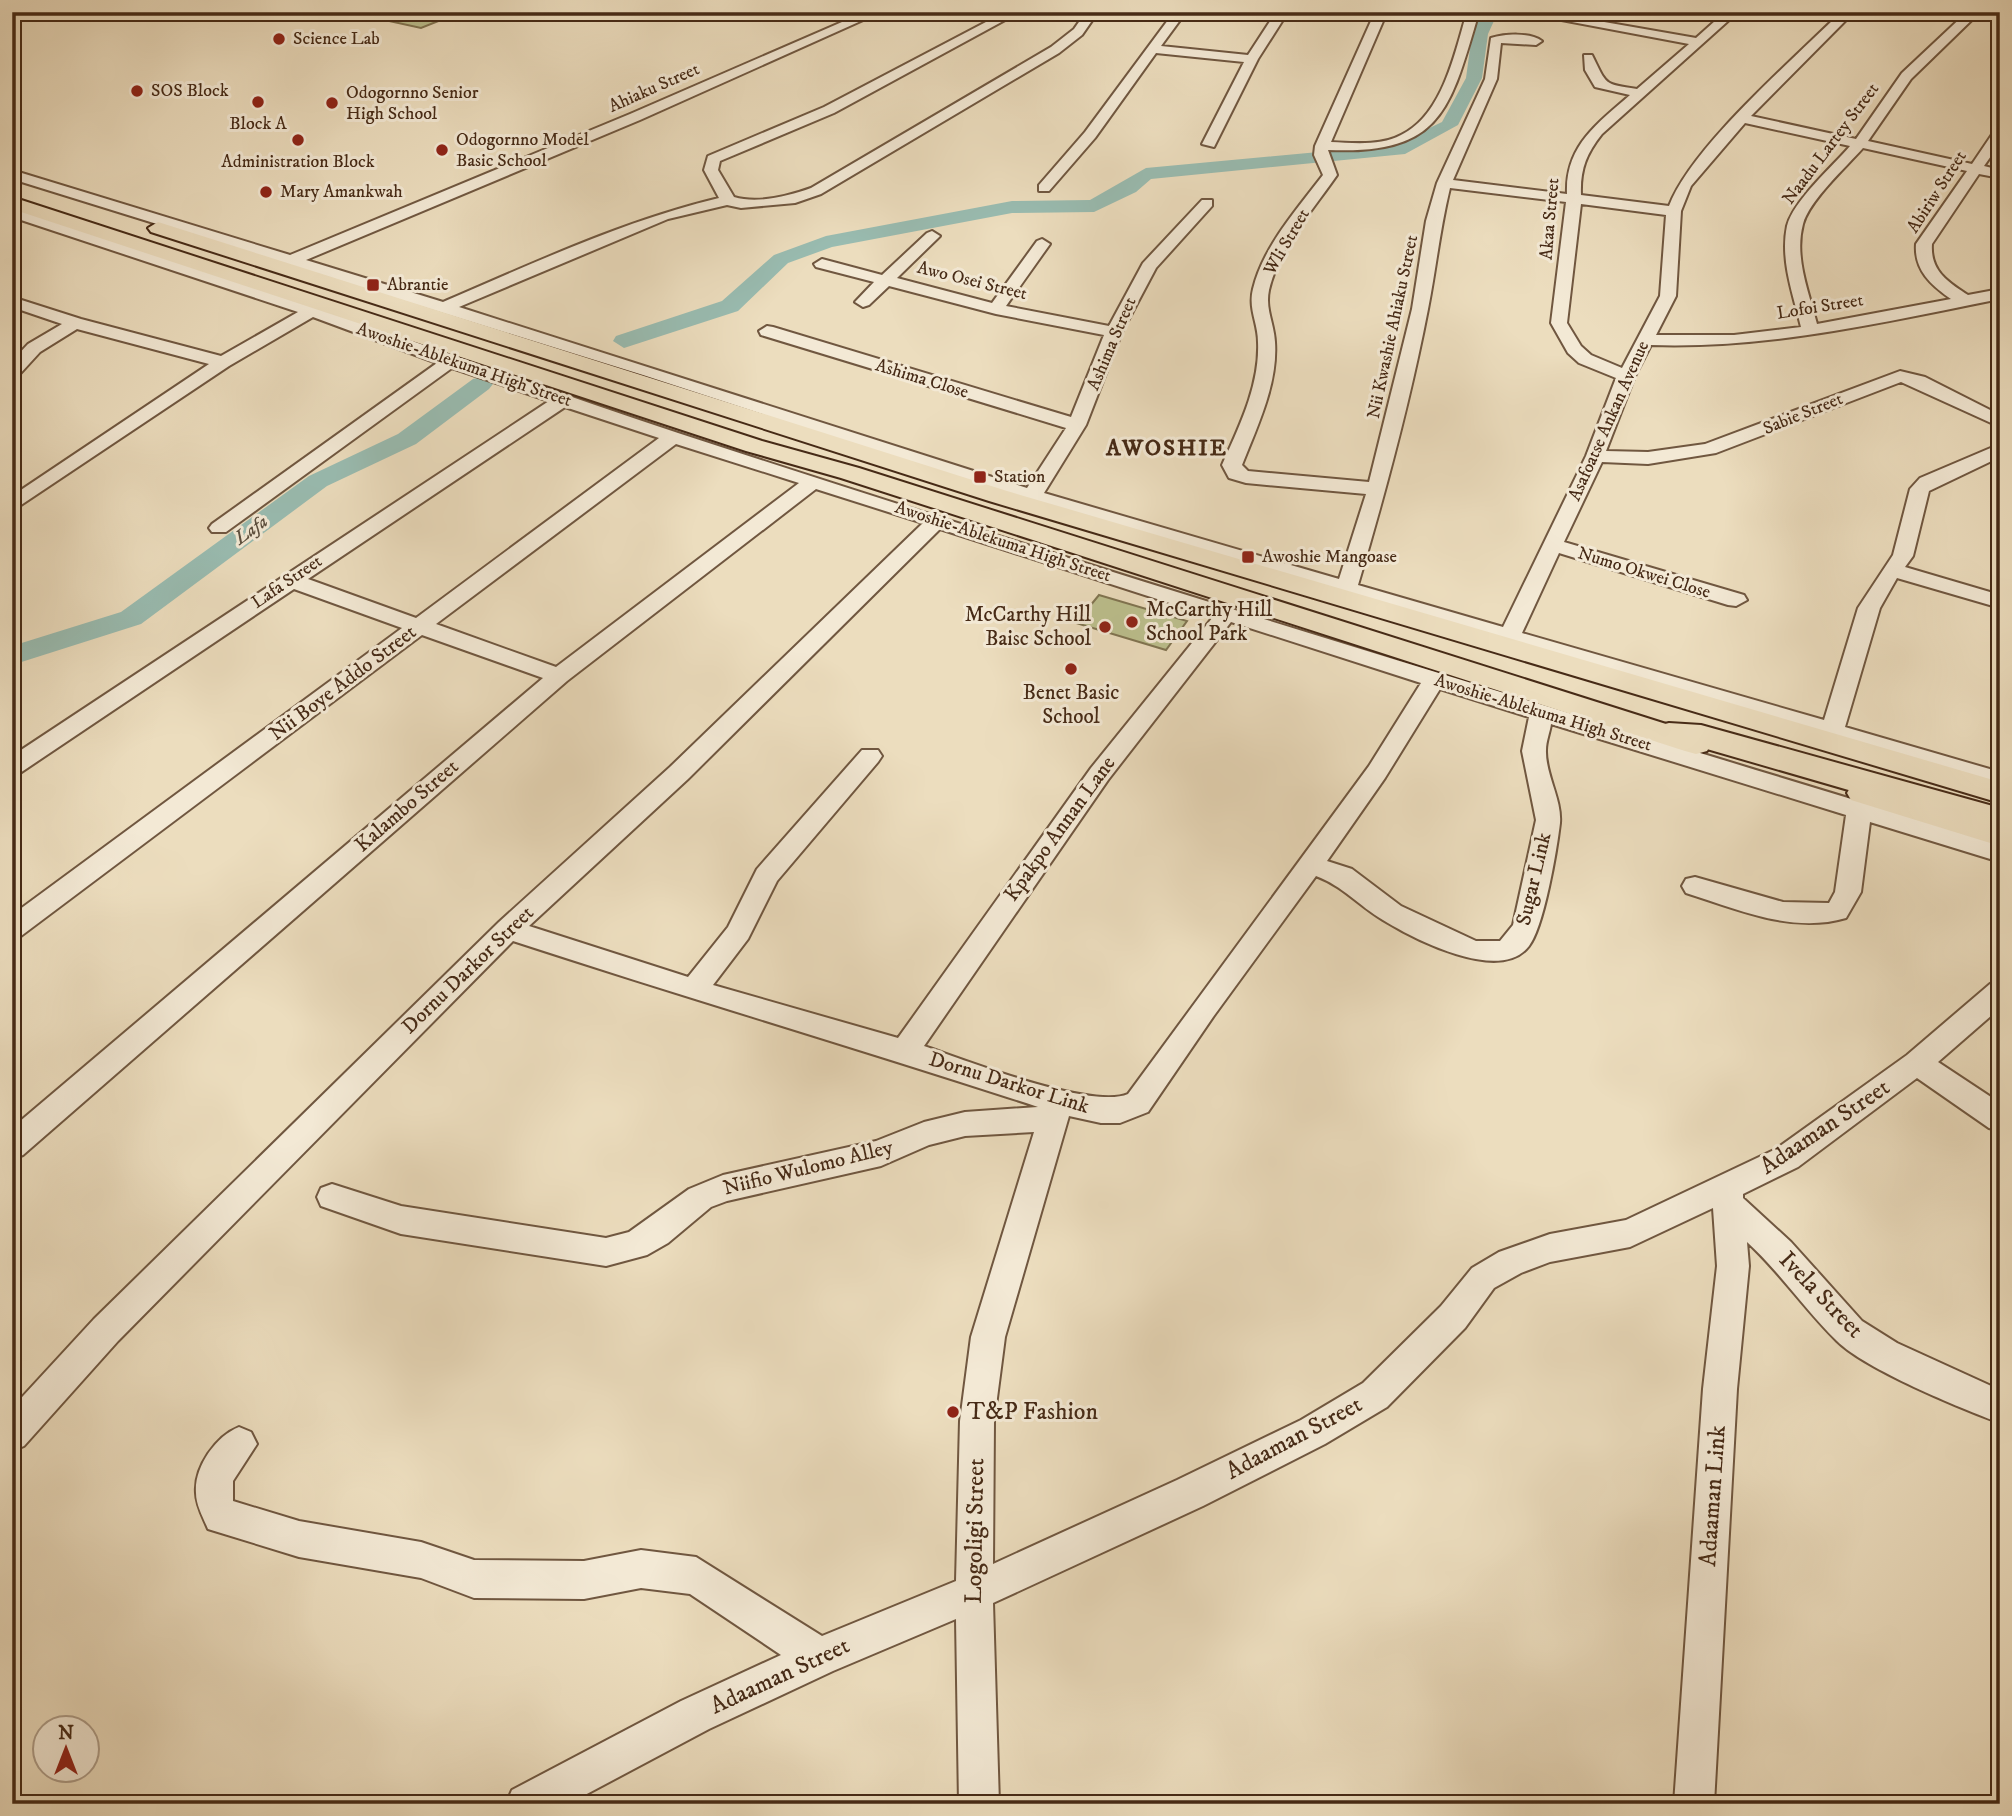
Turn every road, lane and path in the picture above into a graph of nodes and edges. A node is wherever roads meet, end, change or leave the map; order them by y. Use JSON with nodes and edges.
{"nodes":[{"id":1,"x":875,"y":12,"type":"edge"},
{"id":2,"x":1014,"y":12,"type":"edge"},
{"id":3,"x":1092,"y":12,"type":"edge"},
{"id":4,"x":1181,"y":12,"type":"edge"},
{"id":5,"x":1282,"y":12,"type":"edge"},
{"id":6,"x":1381,"y":12,"type":"edge"},
{"id":7,"x":1473,"y":12,"type":"edge"},
{"id":8,"x":1525,"y":12,"type":"edge"},
{"id":9,"x":1732,"y":12,"type":"edge"},
{"id":10,"x":1848,"y":12,"type":"edge"},
{"id":11,"x":1974,"y":12,"type":"edge"},
{"id":12,"x":1536,"y":41,"type":"dead end"},
{"id":13,"x":1700,"y":42,"type":"junction"},
{"id":14,"x":1467,"y":44,"type":"junction"},
{"id":15,"x":1490,"y":46,"type":"junction"},
{"id":16,"x":1154,"y":48,"type":"junction"},
{"id":17,"x":1588,"y":58,"type":"dead end"},
{"id":18,"x":1252,"y":59,"type":"junction"},
{"id":19,"x":1641,"y":93,"type":"junction"},
{"id":20,"x":1742,"y":118,"type":"junction"},
{"id":21,"x":2000,"y":133,"type":"edge"},
{"id":22,"x":1209,"y":144,"type":"dead end"},
{"id":23,"x":1860,"y":144,"type":"junction"},
{"id":24,"x":1323,"y":154,"type":"junction"},
{"id":25,"x":1974,"y":169,"type":"junction"},
{"id":26,"x":12,"y":174,"type":"edge"},
{"id":27,"x":2000,"y":174,"type":"edge"},
{"id":28,"x":12,"y":181,"type":"edge"},
{"id":29,"x":1444,"y":183,"type":"junction"},
{"id":30,"x":1044,"y":188,"type":"dead end"},
{"id":31,"x":1574,"y":197,"type":"junction"},
{"id":32,"x":728,"y":200,"type":"junction"},
{"id":33,"x":12,"y":203,"type":"edge"},
{"id":34,"x":1207,"y":203,"type":"dead end"},
{"id":35,"x":1674,"y":211,"type":"junction"},
{"id":36,"x":12,"y":212,"type":"edge"},
{"id":37,"x":932,"y":236,"type":"dead end"},
{"id":38,"x":1042,"y":244,"type":"dead end"},
{"id":39,"x":292,"y":260,"type":"junction"},
{"id":40,"x":822,"y":264,"type":"dead end"},
{"id":41,"x":886,"y":280,"type":"junction"},
{"id":42,"x":2000,"y":294,"type":"edge"},
{"id":43,"x":1964,"y":300,"type":"junction"},
{"id":44,"x":12,"y":302,"type":"edge"},
{"id":45,"x":863,"y":302,"type":"dead end"},
{"id":46,"x":443,"y":308,"type":"junction"},
{"id":47,"x":996,"y":309,"type":"junction"},
{"id":48,"x":312,"y":311,"type":"junction"},
{"id":49,"x":75,"y":323,"type":"junction"},
{"id":50,"x":1810,"y":329,"type":"junction"},
{"id":51,"x":767,"y":331,"type":"dead end"},
{"id":52,"x":1114,"y":332,"type":"junction"},
{"id":53,"x":1645,"y":340,"type":"junction"},
{"id":54,"x":223,"y":362,"type":"junction"},
{"id":55,"x":450,"y":362,"type":"junction"},
{"id":56,"x":12,"y":372,"type":"edge"},
{"id":57,"x":1626,"y":376,"type":"junction"},
{"id":58,"x":563,"y":400,"type":"junction"},
{"id":59,"x":2000,"y":422,"type":"edge"},
{"id":60,"x":1077,"y":425,"type":"junction"},
{"id":61,"x":802,"y":426,"type":"junction"},
{"id":62,"x":673,"y":437,"type":"junction"},
{"id":63,"x":2000,"y":450,"type":"edge"},
{"id":64,"x":746,"y":452,"type":"junction"},
{"id":65,"x":1595,"y":456,"type":"junction"},
{"id":66,"x":814,"y":481,"type":"junction"},
{"id":67,"x":1377,"y":489,"type":"junction"},
{"id":68,"x":1032,"y":496,"type":"junction"},
{"id":69,"x":12,"y":505,"type":"edge"},
{"id":70,"x":938,"y":520,"type":"junction"},
{"id":71,"x":219,"y":528,"type":"dead end"},
{"id":72,"x":1553,"y":545,"type":"junction"},
{"id":73,"x":1892,"y":570,"type":"junction"},
{"id":74,"x":290,"y":580,"type":"junction"},
{"id":75,"x":1346,"y":589,"type":"junction"},
{"id":76,"x":1271,"y":593,"type":"junction"},
{"id":77,"x":1736,"y":600,"type":"dead end"},
{"id":78,"x":2000,"y":602,"type":"edge"},
{"id":79,"x":1226,"y":615,"type":"junction"},
{"id":80,"x":421,"y":626,"type":"junction"},
{"id":81,"x":1509,"y":637,"type":"junction"},
{"id":82,"x":559,"y":676,"type":"junction"},
{"id":83,"x":1434,"y":680,"type":"junction"},
{"id":84,"x":1542,"y":712,"type":"junction"},
{"id":85,"x":1588,"y":717,"type":"junction"},
{"id":86,"x":1832,"y":731,"type":"junction"},
{"id":87,"x":1669,"y":734,"type":"junction"},
{"id":88,"x":870,"y":756,"type":"dead end"},
{"id":89,"x":12,"y":767,"type":"edge"},
{"id":90,"x":2000,"y":780,"type":"edge"},
{"id":91,"x":2000,"y":793,"type":"edge"},
{"id":92,"x":1859,"y":811,"type":"junction"},
{"id":93,"x":2000,"y":821,"type":"edge"},
{"id":94,"x":2000,"y":835,"type":"edge"},
{"id":95,"x":2000,"y":853,"type":"edge"},
{"id":96,"x":1311,"y":865,"type":"junction"},
{"id":97,"x":1695,"y":886,"type":"dead end"},
{"id":98,"x":12,"y":929,"type":"edge"},
{"id":99,"x":508,"y":929,"type":"junction"},
{"id":100,"x":694,"y":990,"type":"junction"},
{"id":101,"x":2000,"y":992,"type":"edge"},
{"id":102,"x":905,"y":1051,"type":"junction"},
{"id":103,"x":1917,"y":1063,"type":"junction"},
{"id":104,"x":1055,"y":1110,"type":"junction"},
{"id":105,"x":2000,"y":1119,"type":"edge"},
{"id":106,"x":12,"y":1146,"type":"edge"},
{"id":107,"x":1728,"y":1196,"type":"junction"},
{"id":108,"x":332,"y":1197,"type":"dead end"},
{"id":109,"x":2000,"y":1407,"type":"edge"},
{"id":110,"x":12,"y":1434,"type":"edge"},
{"id":111,"x":239,"y":1444,"type":"dead end"},
{"id":112,"x":974,"y":1592,"type":"junction"},
{"id":113,"x":819,"y":1657,"type":"junction"},
{"id":114,"x":526,"y":1804,"type":"edge"},
{"id":115,"x":979,"y":1804,"type":"edge"},
{"id":116,"x":1694,"y":1804,"type":"edge"}],
"edges":[{"from":1,"to":39,"type":"street","name":"Ahiaku Street"},
{"from":2,"to":32,"type":"street"},
{"from":3,"to":32,"type":"street"},
{"from":4,"to":16,"type":"street"},
{"from":5,"to":18,"type":"street"},
{"from":6,"to":24,"type":"street"},
{"from":7,"to":14,"type":"street"},
{"from":8,"to":13,"type":"street"},
{"from":9,"to":13,"type":"street","name":"Akaa Street"},
{"from":10,"to":20,"type":"street","name":"Asafoatse Ankan Avenue"},
{"from":11,"to":23,"type":"street","name":"Naadu Lartey Street"},
{"from":12,"to":15,"type":"street"},
{"from":13,"to":19,"type":"street","name":"Akaa Street"},
{"from":14,"to":15,"type":"street"},
{"from":14,"to":24,"type":"street"},
{"from":15,"to":29,"type":"street","name":"Nii Kwashie Ahiaku Street"},
{"from":16,"to":18,"type":"street"},
{"from":16,"to":30,"type":"street"},
{"from":17,"to":19,"type":"street"},
{"from":18,"to":22,"type":"street"},
{"from":19,"to":31,"type":"street","name":"Akaa Street"},
{"from":20,"to":23,"type":"street"},
{"from":20,"to":35,"type":"street","name":"Asafoatse Ankan Avenue"},
{"from":21,"to":25,"type":"street","name":"Abiriw Street"},
{"from":23,"to":25,"type":"street"},
{"from":23,"to":50,"type":"street","name":"Naadu Lartey Street"},
{"from":24,"to":67,"type":"street","name":"Wli Street"},
{"from":25,"to":27,"type":"street"},
{"from":25,"to":43,"type":"street","name":"Abiriw Street"},
{"from":26,"to":39,"type":"street","name":"Awoshie-Ablekuma High Street"},
{"from":28,"to":61,"type":"main road","name":"Awoshie-Ablekuma High Street"},
{"from":29,"to":31,"type":"street"},
{"from":29,"to":67,"type":"street","name":"Nii Kwashie Ahiaku Street"},
{"from":31,"to":35,"type":"street"},
{"from":31,"to":57,"type":"street","name":"Akaa Street"},
{"from":32,"to":46,"type":"street"},
{"from":33,"to":64,"type":"main road","name":"Awoshie-Ablekuma High Street"},
{"from":34,"to":52,"type":"street","name":"Ashima Street"},
{"from":35,"to":53,"type":"street","name":"Asafoatse Ankan Avenue"},
{"from":36,"to":48,"type":"street","name":"Awoshie-Ablekuma High Street"},
{"from":37,"to":41,"type":"street"},
{"from":38,"to":47,"type":"street"},
{"from":39,"to":46,"type":"street","name":"Awoshie-Ablekuma High Street"},
{"from":40,"to":41,"type":"street","name":"Awo Osei Street"},
{"from":41,"to":45,"type":"street"},
{"from":41,"to":47,"type":"street","name":"Awo Osei Street"},
{"from":42,"to":43,"type":"street","name":"Lofoi Street"},
{"from":43,"to":50,"type":"street","name":"Lofoi Street"},
{"from":44,"to":49,"type":"street"},
{"from":46,"to":61,"type":"street","name":"Awoshie-Ablekuma High Street"},
{"from":47,"to":52,"type":"street","name":"Awo Osei Street"},
{"from":48,"to":54,"type":"street"},
{"from":48,"to":55,"type":"street","name":"Awoshie-Ablekuma High Street"},
{"from":49,"to":54,"type":"street"},
{"from":49,"to":56,"type":"street"},
{"from":50,"to":53,"type":"street","name":"Lofoi Street"},
{"from":51,"to":60,"type":"street","name":"Ashima Close"},
{"from":52,"to":60,"type":"street","name":"Ashima Street"},
{"from":53,"to":57,"type":"street","name":"Asafoatse Ankan Avenue"},
{"from":54,"to":69,"type":"street"},
{"from":55,"to":58,"type":"street","name":"Awoshie-Ablekuma High Street"},
{"from":55,"to":71,"type":"street"},
{"from":57,"to":65,"type":"street","name":"Asafoatse Ankan Avenue"},
{"from":58,"to":62,"type":"street","name":"Awoshie-Ablekuma High Street"},
{"from":58,"to":74,"type":"street","name":"Lafa Street"},
{"from":59,"to":65,"type":"street","name":"Sabie Street"},
{"from":60,"to":68,"type":"street","name":"Ashima Street"},
{"from":61,"to":68,"type":"street","name":"Awoshie-Ablekuma High Street"},
{"from":61,"to":76,"type":"main road","name":"Awoshie-Ablekuma High Street"},
{"from":62,"to":64,"type":"street","name":"Awoshie-Ablekuma High Street"},
{"from":62,"to":80,"type":"street","name":"Nii Boye Addo Street"},
{"from":63,"to":73,"type":"street"},
{"from":64,"to":66,"type":"street","name":"Awoshie-Ablekuma High Street"},
{"from":64,"to":76,"type":"main road","name":"Awoshie-Ablekuma High Street"},
{"from":65,"to":72,"type":"street","name":"Asafoatse Ankan Avenue"},
{"from":66,"to":70,"type":"street","name":"Awoshie-Ablekuma High Street"},
{"from":66,"to":82,"type":"street","name":"Kalambo Street"},
{"from":67,"to":75,"type":"street","name":"Nii Kwashie Ahiaku Street"},
{"from":68,"to":75,"type":"street","name":"Awoshie-Ablekuma High Street"},
{"from":70,"to":79,"type":"street","name":"Awoshie-Ablekuma High Street"},
{"from":70,"to":99,"type":"street","name":"Dornu Darkor Street"},
{"from":72,"to":77,"type":"street","name":"Numo Okwei Close"},
{"from":72,"to":81,"type":"street","name":"Asafoatse Ankan Avenue"},
{"from":73,"to":78,"type":"street"},
{"from":73,"to":86,"type":"street"},
{"from":74,"to":80,"type":"street"},
{"from":74,"to":89,"type":"street","name":"Lafa Street"},
{"from":75,"to":81,"type":"street","name":"Awoshie-Ablekuma High Street"},
{"from":76,"to":85,"type":"main road","name":"Awoshie-Ablekuma High Street"},
{"from":76,"to":91,"type":"main road","name":"Awoshie-Ablekuma High Street"},
{"from":79,"to":83,"type":"street","name":"Awoshie-Ablekuma High Street"},
{"from":79,"to":102,"type":"street","name":"Kpakpo Annan Lane"},
{"from":80,"to":82,"type":"street"},
{"from":80,"to":98,"type":"street","name":"Nii Boye Addo Street"},
{"from":81,"to":86,"type":"street","name":"Awoshie-Ablekuma High Street"},
{"from":82,"to":106,"type":"street","name":"Kalambo Street"},
{"from":83,"to":84,"type":"street","name":"Awoshie-Ablekuma High Street"},
{"from":83,"to":96,"type":"street","name":"Dornu Darkor Link"},
{"from":84,"to":85,"type":"street","name":"Awoshie-Ablekuma High Street"},
{"from":84,"to":96,"type":"street","name":"Sugar Link"},
{"from":85,"to":87,"type":"main road","name":"Awoshie-Ablekuma High Street"},
{"from":85,"to":92,"type":"street","name":"Awoshie-Ablekuma High Street"},
{"from":86,"to":90,"type":"street","name":"Awoshie-Ablekuma High Street"},
{"from":87,"to":93,"type":"highway"},
{"from":87,"to":94,"type":"main road","name":"Awoshie-Ablekuma High Street"},
{"from":88,"to":100,"type":"street"},
{"from":92,"to":95,"type":"street","name":"Awoshie-Ablekuma High Street"},
{"from":92,"to":97,"type":"street"},
{"from":96,"to":104,"type":"street","name":"Dornu Darkor Link"},
{"from":99,"to":100,"type":"street","name":"Dornu Darkor Link"},
{"from":99,"to":110,"type":"street","name":"Dornu Darkor Street"},
{"from":100,"to":102,"type":"street","name":"Dornu Darkor Link"},
{"from":101,"to":103,"type":"street","name":"Adaaman Street"},
{"from":102,"to":104,"type":"street","name":"Dornu Darkor Link"},
{"from":103,"to":105,"type":"street"},
{"from":103,"to":107,"type":"street","name":"Adaaman Street"},
{"from":104,"to":108,"type":"street","name":"Niifio Wulomo Alley"},
{"from":104,"to":112,"type":"street","name":"Logoligi Street"},
{"from":107,"to":109,"type":"street","name":"Ivela Street"},
{"from":107,"to":112,"type":"street","name":"Adaaman Street"},
{"from":107,"to":116,"type":"street","name":"Adaaman Link"},
{"from":111,"to":113,"type":"street"},
{"from":112,"to":113,"type":"street","name":"Adaaman Street"},
{"from":112,"to":115,"type":"street","name":"Logoligi Street"},
{"from":113,"to":114,"type":"street","name":"Adaaman Street"}]}
